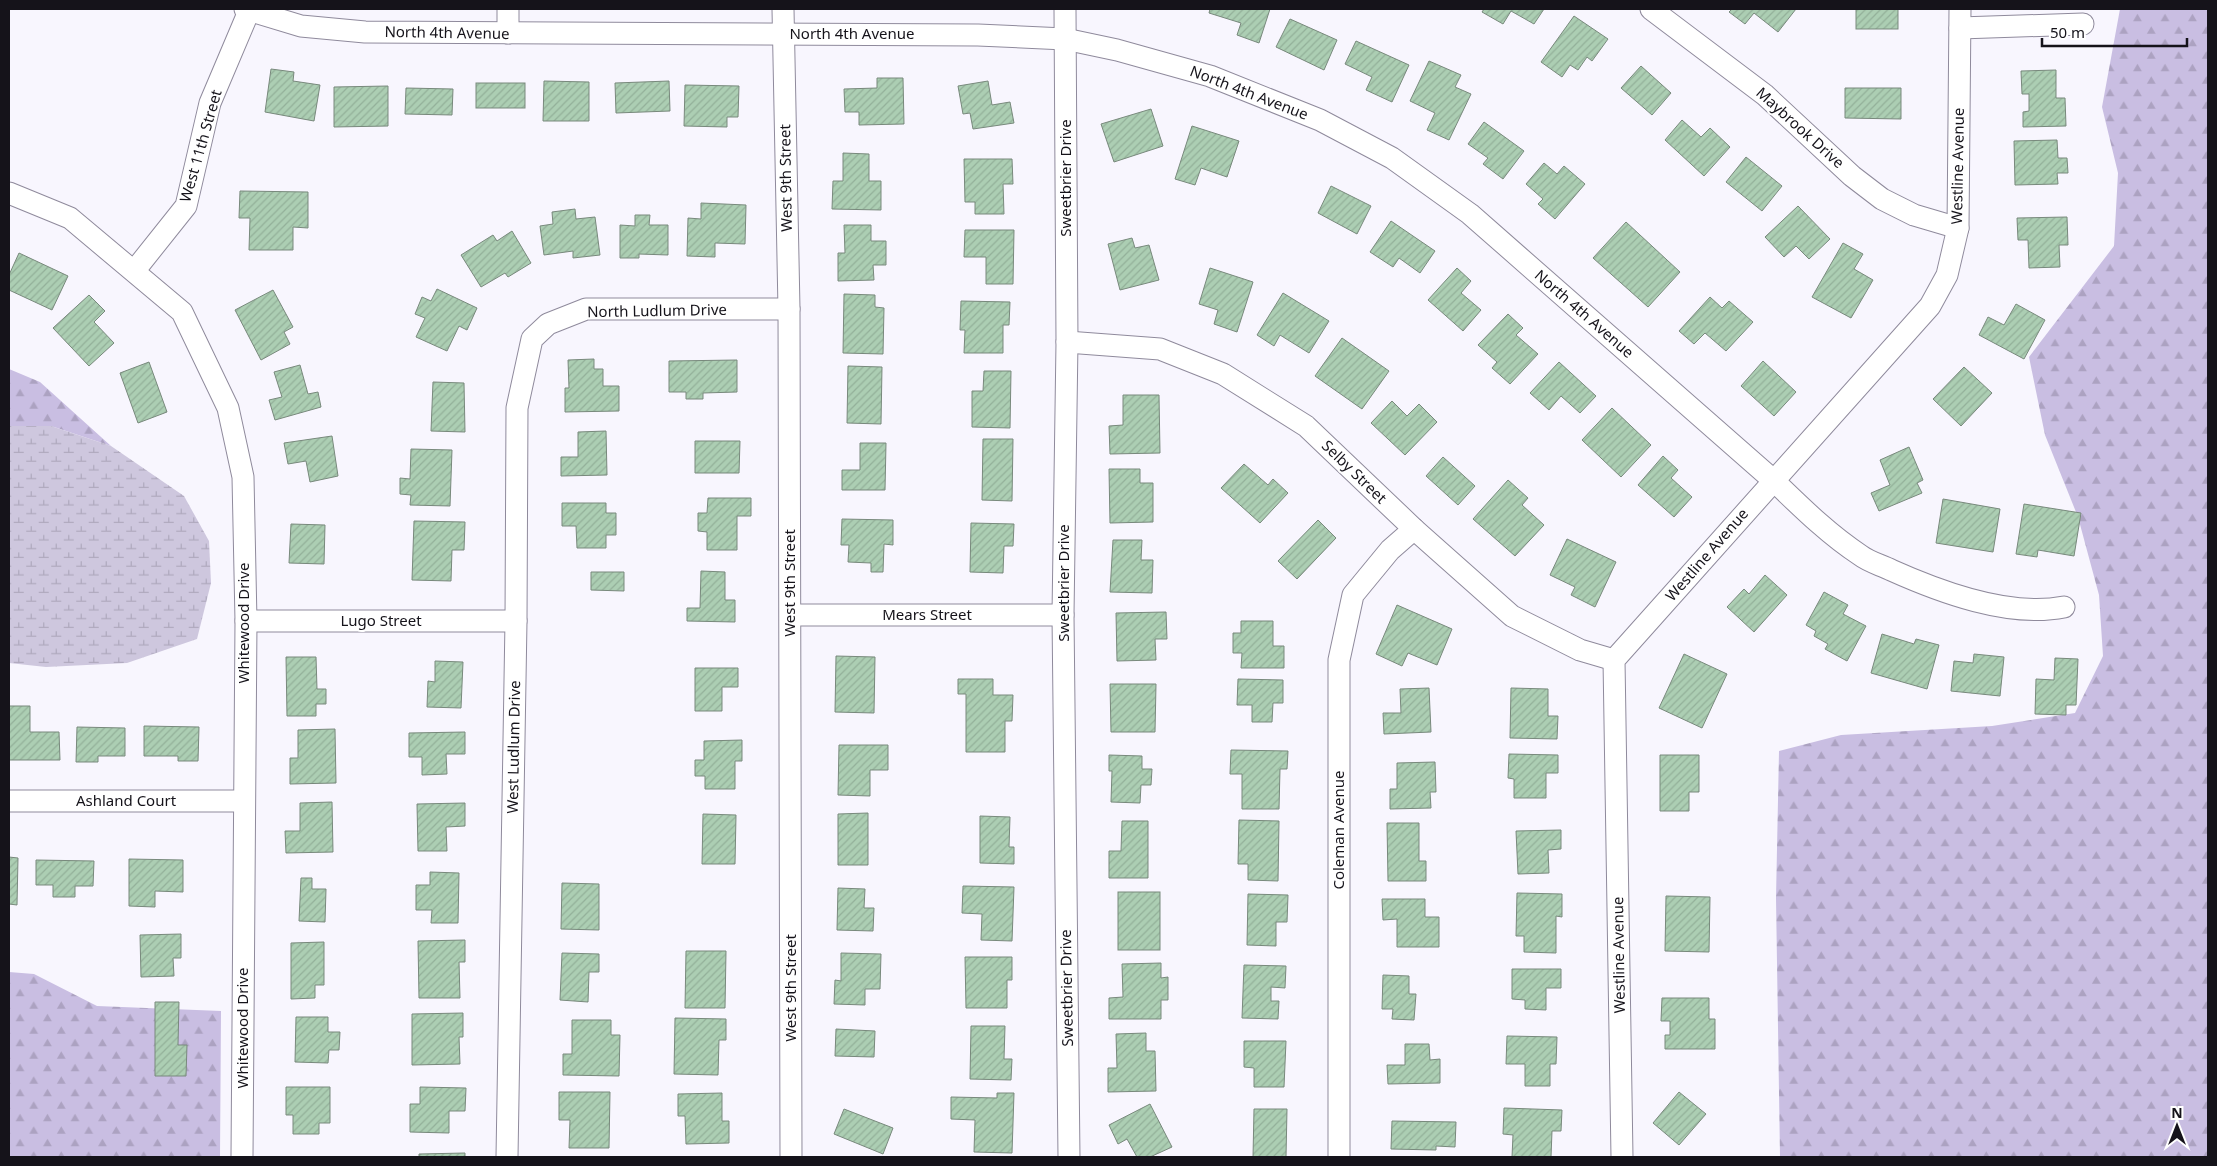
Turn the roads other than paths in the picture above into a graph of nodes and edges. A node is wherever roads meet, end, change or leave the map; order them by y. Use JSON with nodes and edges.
{"nodes":[{"id":1,"x":508,"y":9,"type":"edge"},
{"id":2,"x":783,"y":9,"type":"edge"},
{"id":3,"x":1065,"y":9,"type":"edge"},
{"id":4,"x":1651,"y":9,"type":"edge"},
{"id":5,"x":247,"y":10,"type":"edge"},
{"id":6,"x":1960,"y":18,"type":"edge"},
{"id":7,"x":2083,"y":24,"type":"dead end"},
{"id":8,"x":508,"y":34,"type":"junction"},
{"id":9,"x":783,"y":34,"type":"junction"},
{"id":10,"x":1065,"y":39,"type":"junction"},
{"id":11,"x":9,"y":193,"type":"edge"},
{"id":12,"x":1958,"y":228,"type":"junction"},
{"id":13,"x":134,"y":270,"type":"junction"},
{"id":14,"x":789,"y":309,"type":"junction"},
{"id":15,"x":532,"y":339,"type":"joint"},
{"id":16,"x":1067,"y":342,"type":"junction"},
{"id":17,"x":1773,"y":480,"type":"junction"},
{"id":18,"x":1414,"y":529,"type":"junction"},
{"id":19,"x":2064,"y":607,"type":"dead end"},
{"id":20,"x":1064,"y":615,"type":"junction"},
{"id":21,"x":791,"y":616,"type":"junction"},
{"id":22,"x":246,"y":621,"type":"junction"},
{"id":23,"x":516,"y":621,"type":"junction"},
{"id":24,"x":1614,"y":660,"type":"junction"},
{"id":25,"x":9,"y":801,"type":"edge"},
{"id":26,"x":243,"y":801,"type":"junction"},
{"id":27,"x":242,"y":1157,"type":"edge"},
{"id":28,"x":507,"y":1157,"type":"edge"},
{"id":29,"x":791,"y":1157,"type":"edge"},
{"id":30,"x":1069,"y":1157,"type":"edge"},
{"id":31,"x":1339,"y":1157,"type":"edge"},
{"id":32,"x":1622,"y":1157,"type":"edge"}],
"edges":[{"from":1,"to":8,"type":"street"},
{"from":2,"to":9,"type":"street","name":"West 9th Street"},
{"from":3,"to":10,"type":"street","name":"Sweetbrier Drive"},
{"from":4,"to":12,"type":"street","name":"Maybrook Drive"},
{"from":5,"to":8,"type":"street","name":"North 4th Avenue"},
{"from":5,"to":13,"type":"street","name":"West 11th Street"},
{"from":6,"to":7,"type":"street"},
{"from":6,"to":12,"type":"street","name":"Westline Avenue"},
{"from":8,"to":9,"type":"street","name":"North 4th Avenue"},
{"from":9,"to":10,"type":"street","name":"North 4th Avenue"},
{"from":9,"to":14,"type":"street","name":"West 9th Street"},
{"from":10,"to":16,"type":"street","name":"Sweetbrier Drive"},
{"from":10,"to":17,"type":"street","name":"North 4th Avenue"},
{"from":11,"to":13,"type":"street","name":"Whitewood Drive"},
{"from":12,"to":17,"type":"street","name":"Westline Avenue"},
{"from":13,"to":22,"type":"street","name":"Whitewood Drive"},
{"from":14,"to":15,"type":"street","name":"North Ludlum Drive"},
{"from":14,"to":21,"type":"street","name":"West 9th Street"},
{"from":15,"to":23,"type":"street","name":"West Ludlum Drive"},
{"from":16,"to":18,"type":"street","name":"Selby Street"},
{"from":16,"to":20,"type":"street","name":"Sweetbrier Drive"},
{"from":17,"to":19,"type":"street","name":"North 4th Avenue"},
{"from":17,"to":24,"type":"street","name":"Westline Avenue"},
{"from":18,"to":24,"type":"street","name":"Selby Street"},
{"from":18,"to":31,"type":"street","name":"Coleman Avenue"},
{"from":20,"to":21,"type":"street","name":"Mears Street"},
{"from":20,"to":30,"type":"street","name":"Sweetbrier Drive"},
{"from":21,"to":29,"type":"street","name":"West 9th Street"},
{"from":22,"to":23,"type":"street","name":"Lugo Street"},
{"from":22,"to":26,"type":"street","name":"Whitewood Drive"},
{"from":23,"to":28,"type":"street","name":"West Ludlum Drive"},
{"from":24,"to":32,"type":"street","name":"Westline Avenue"},
{"from":25,"to":26,"type":"street","name":"Ashland Court"},
{"from":26,"to":27,"type":"street","name":"Whitewood Drive"}]}
